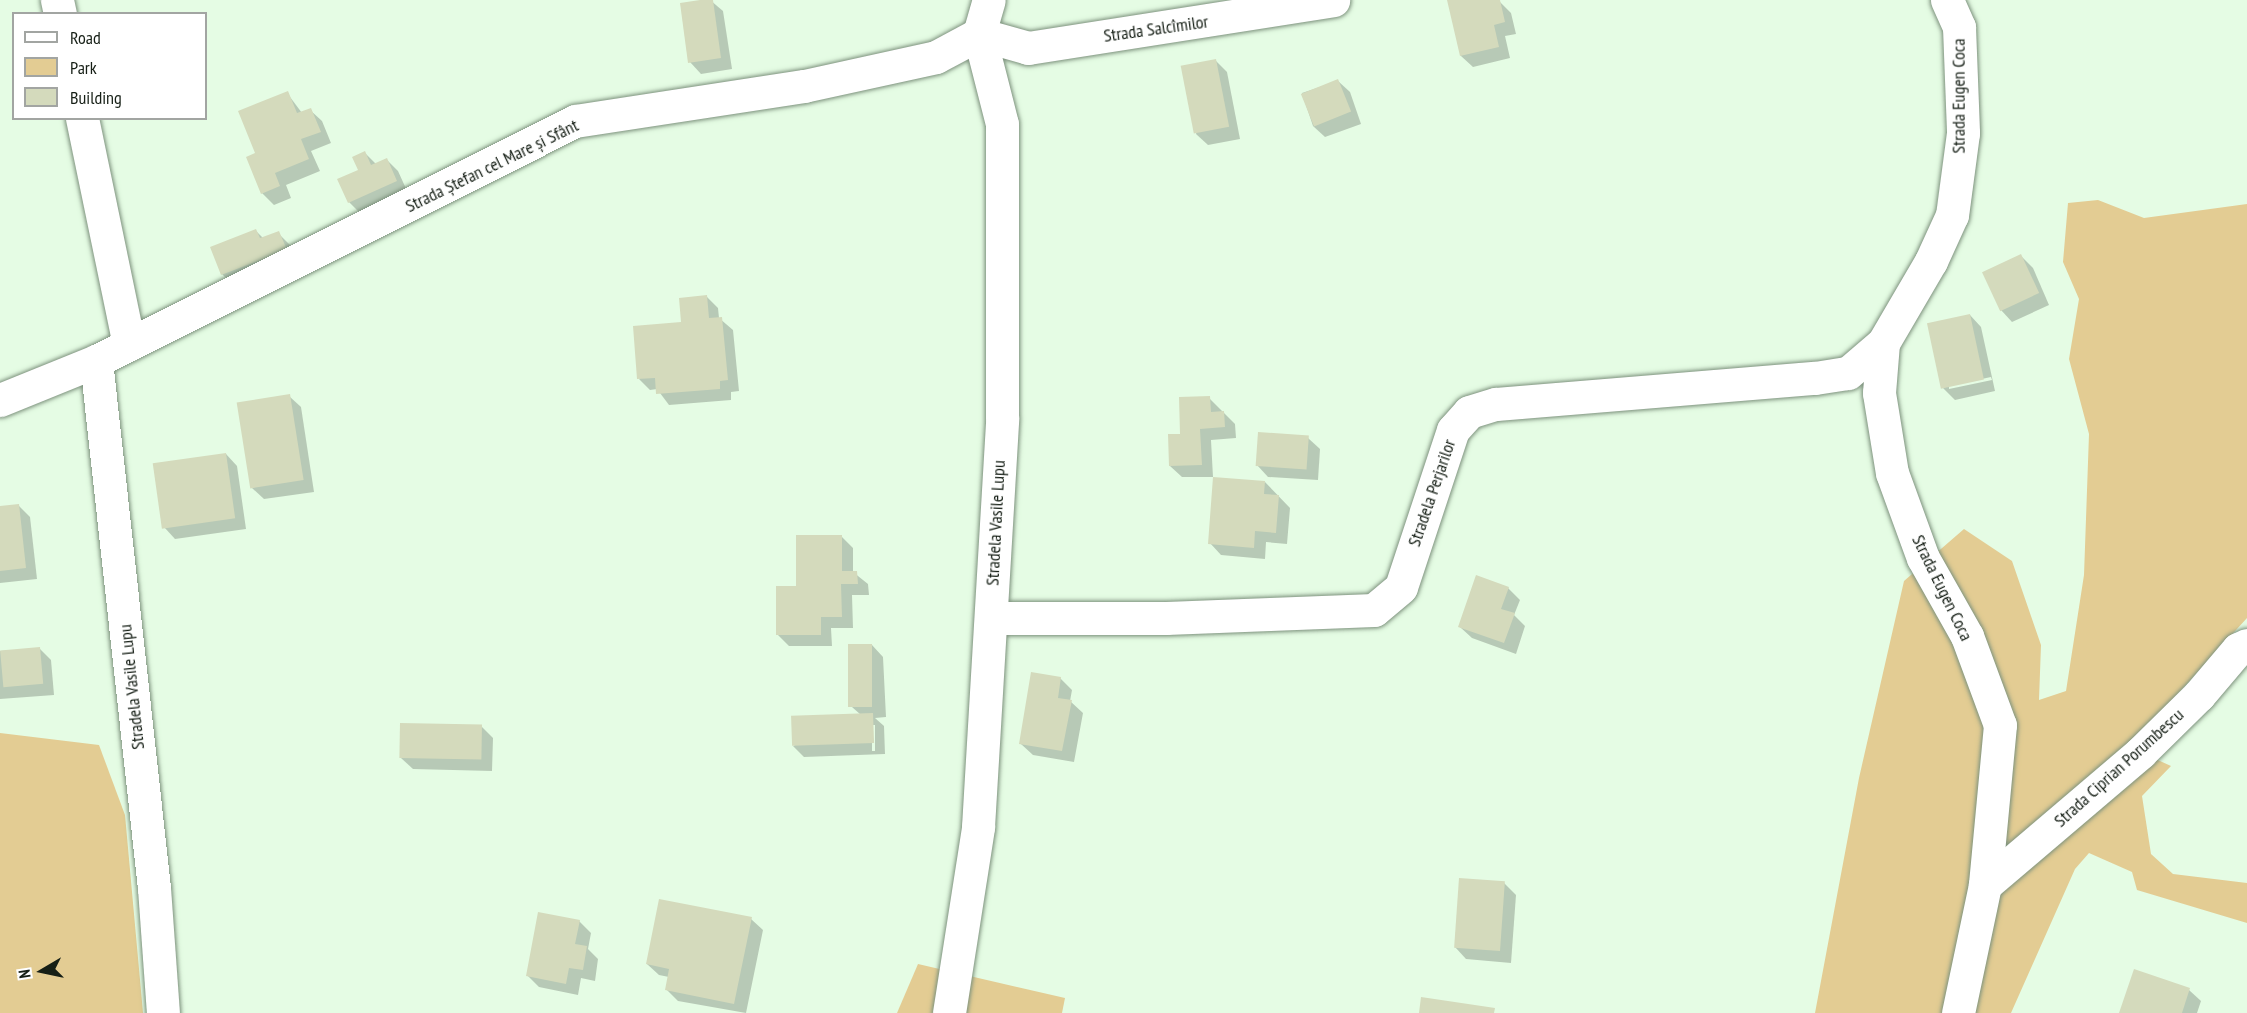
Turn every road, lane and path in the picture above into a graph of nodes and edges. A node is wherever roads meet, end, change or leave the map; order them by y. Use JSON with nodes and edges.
{"nodes":[{"id":1,"x":989,"y":0,"type":"edge"},
{"id":2,"x":1333,"y":0,"type":"edge"},
{"id":3,"x":1947,"y":0,"type":"edge"},
{"id":4,"x":980,"y":34,"type":"junction"},
{"id":5,"x":82,"y":120,"type":"edge"},
{"id":6,"x":1883,"y":343,"type":"junction"},
{"id":7,"x":129,"y":344,"type":"junction"},
{"id":8,"x":96,"y":361,"type":"junction"},
{"id":9,"x":0,"y":400,"type":"edge"},
{"id":10,"x":991,"y":618,"type":"junction"},
{"id":11,"x":2247,"y":645,"type":"edge"},
{"id":12,"x":1985,"y":885,"type":"junction"},
{"id":13,"x":163,"y":1013,"type":"edge"},
{"id":14,"x":949,"y":1013,"type":"edge"},
{"id":15,"x":1958,"y":1013,"type":"edge"}],
"edges":[{"from":1,"to":4,"type":"street"},
{"from":2,"to":4,"type":"street","name":"Strada Salcîmilor"},
{"from":3,"to":6,"type":"street","name":"Strada Eugen Coca"},
{"from":4,"to":7,"type":"street","name":"Strada Ștefan cel Mare și Sfânt"},
{"from":4,"to":10,"type":"street","name":"Stradela Vasile Lupu"},
{"from":5,"to":7,"type":"street"},
{"from":6,"to":10,"type":"street","name":"Stradela Perjarilor"},
{"from":6,"to":12,"type":"street","name":"Strada Eugen Coca"},
{"from":7,"to":8,"type":"street","name":"Strada Ștefan cel Mare și Sfânt"},
{"from":8,"to":9,"type":"street","name":"Strada Ștefan cel Mare și Sfânt"},
{"from":8,"to":13,"type":"street","name":"Stradela Vasile Lupu"},
{"from":10,"to":14,"type":"street","name":"Stradela Vasile Lupu"},
{"from":11,"to":12,"type":"street","name":"Strada Ciprian Porumbescu"},
{"from":12,"to":15,"type":"street","name":"Strada Eugen Coca"}]}
